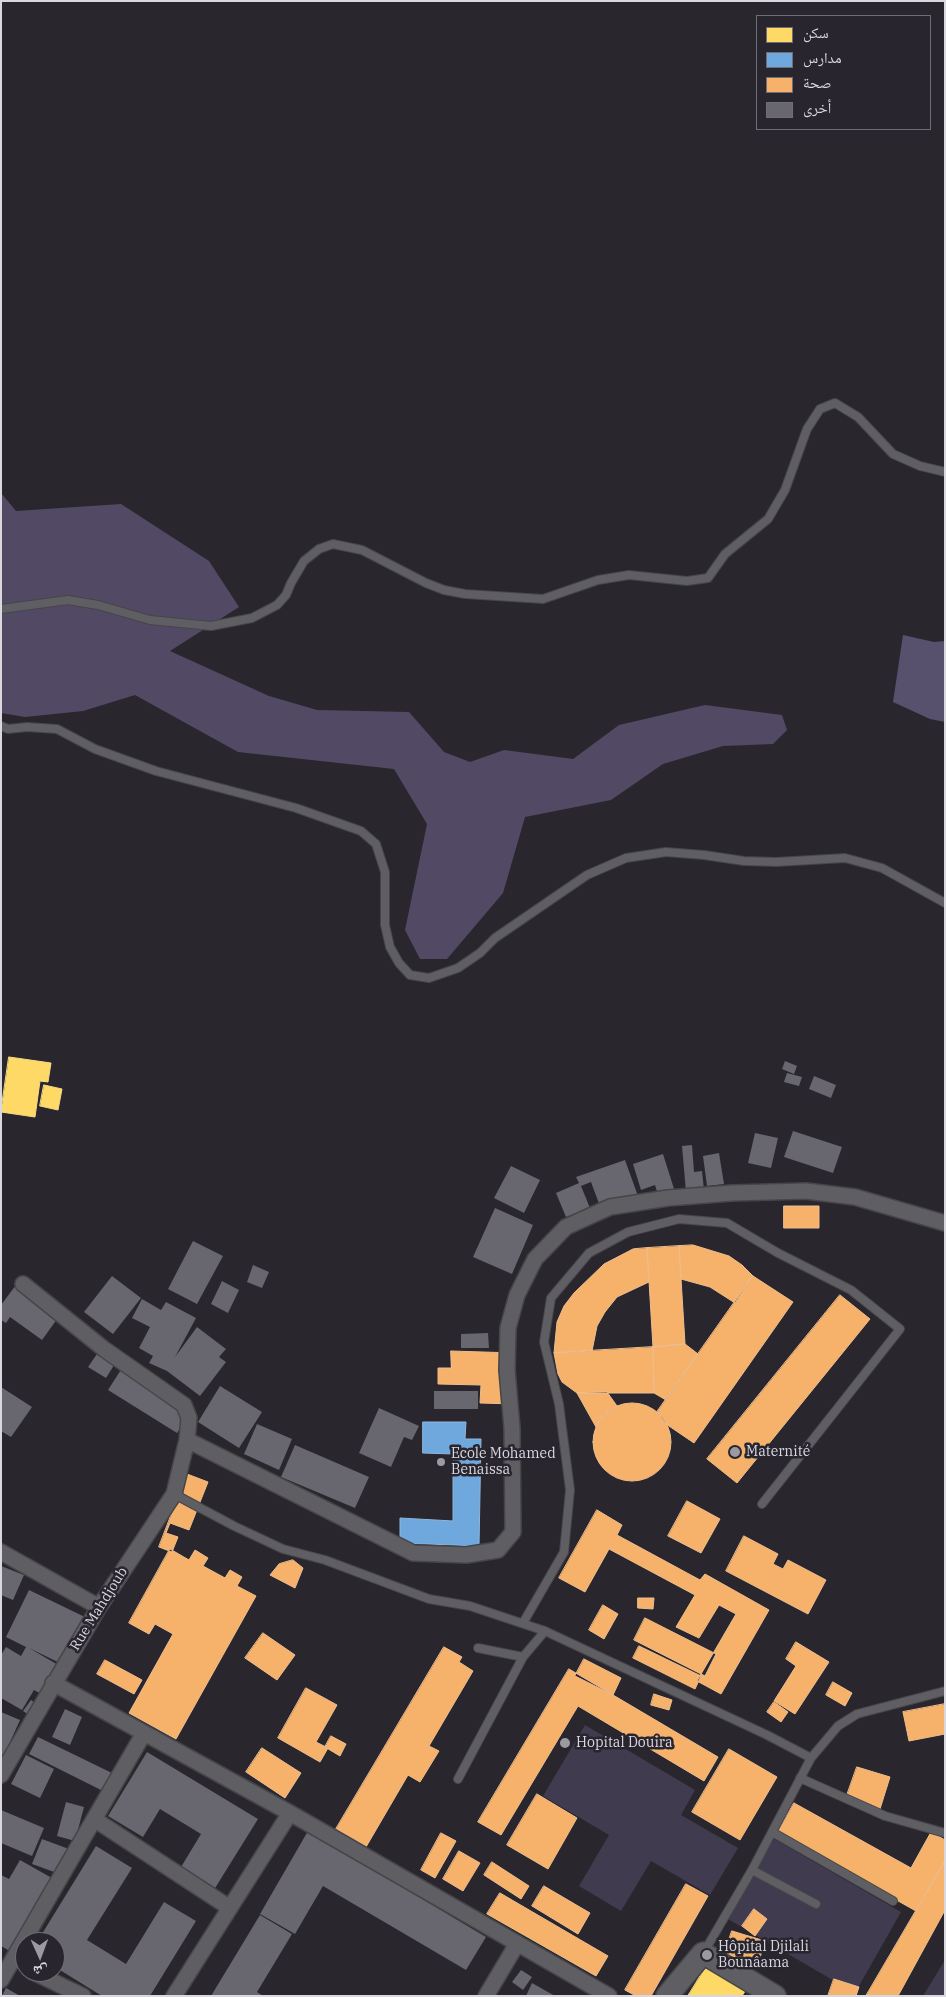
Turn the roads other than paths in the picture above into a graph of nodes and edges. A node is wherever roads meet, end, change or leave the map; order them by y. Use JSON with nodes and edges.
{"nodes":[{"id":1,"x":945,"y":472,"type":"edge"},
{"id":2,"x":1,"y":609,"type":"edge"},
{"id":3,"x":1,"y":726,"type":"edge"},
{"id":4,"x":945,"y":903,"type":"edge"},
{"id":5,"x":945,"y":1223,"type":"edge"},
{"id":6,"x":23,"y":1284,"type":"dead end"},
{"id":7,"x":187,"y":1440,"type":"junction"},
{"id":8,"x":174,"y":1494,"type":"junction"},
{"id":9,"x":762,"y":1504,"type":"dead end"},
{"id":10,"x":1,"y":1552,"type":"edge"},
{"id":11,"x":99,"y":1607,"type":"junction"},
{"id":12,"x":523,"y":1623,"type":"junction"},
{"id":13,"x":545,"y":1631,"type":"junction"},
{"id":14,"x":478,"y":1648,"type":"dead end"},
{"id":15,"x":523,"y":1657,"type":"junction"},
{"id":16,"x":54,"y":1683,"type":"junction"},
{"id":17,"x":945,"y":1691,"type":"edge"},
{"id":18,"x":144,"y":1733,"type":"junction"},
{"id":19,"x":811,"y":1758,"type":"junction"},
{"id":20,"x":1,"y":1775,"type":"edge"},
{"id":21,"x":800,"y":1778,"type":"junction"},
{"id":22,"x":458,"y":1779,"type":"dead end"},
{"id":23,"x":290,"y":1813,"type":"junction"},
{"id":24,"x":94,"y":1820,"type":"junction"},
{"id":25,"x":772,"y":1832,"type":"junction"},
{"id":26,"x":945,"y":1833,"type":"edge"},
{"id":27,"x":752,"y":1870,"type":"junction"},
{"id":28,"x":894,"y":1901,"type":"dead end"},
{"id":29,"x":816,"y":1904,"type":"dead end"},
{"id":30,"x":230,"y":1908,"type":"junction"},
{"id":31,"x":517,"y":1944,"type":"junction"},
{"id":32,"x":703,"y":1953,"type":"junction"},
{"id":33,"x":13,"y":1962,"type":"edge"},
{"id":34,"x":1,"y":1980,"type":"edge"},
{"id":35,"x":54,"y":1982,"type":"edge"},
{"id":36,"x":768,"y":1994,"type":"edge"},
{"id":37,"x":83,"y":1996,"type":"edge"},
{"id":38,"x":174,"y":1996,"type":"edge"},
{"id":39,"x":486,"y":1996,"type":"edge"},
{"id":40,"x":609,"y":1996,"type":"edge"},
{"id":41,"x":667,"y":1996,"type":"edge"}],
"edges":[{"from":1,"to":2,"type":"lane"},
{"from":3,"to":4,"type":"lane"},
{"from":5,"to":7,"type":"street"},
{"from":6,"to":7,"type":"street","name":"Rue Mahdjoub"},
{"from":7,"to":8,"type":"street","name":"Rue Mahdjoub"},
{"from":8,"to":11,"type":"street","name":"Rue Mahdjoub"},
{"from":8,"to":12,"type":"lane"},
{"from":9,"to":12,"type":"lane"},
{"from":10,"to":11,"type":"street"},
{"from":11,"to":16,"type":"street","name":"Rue Mahdjoub"},
{"from":12,"to":13,"type":"lane"},
{"from":13,"to":15,"type":"lane"},
{"from":13,"to":19,"type":"lane"},
{"from":14,"to":15,"type":"lane"},
{"from":15,"to":22,"type":"lane"},
{"from":16,"to":18,"type":"street"},
{"from":16,"to":20,"type":"street","name":"Rue Mahdjoub"},
{"from":17,"to":19,"type":"lane"},
{"from":18,"to":23,"type":"street"},
{"from":18,"to":24,"type":"street"},
{"from":19,"to":21,"type":"lane"},
{"from":21,"to":25,"type":"lane"},
{"from":21,"to":26,"type":"lane"},
{"from":23,"to":30,"type":"street"},
{"from":23,"to":31,"type":"street"},
{"from":24,"to":30,"type":"street"},
{"from":24,"to":33,"type":"street"},
{"from":25,"to":27,"type":"lane"},
{"from":25,"to":28,"type":"lane"},
{"from":27,"to":29,"type":"lane"},
{"from":27,"to":32,"type":"lane"},
{"from":30,"to":38,"type":"street"},
{"from":31,"to":39,"type":"street"},
{"from":31,"to":40,"type":"street"},
{"from":32,"to":36,"type":"street"},
{"from":32,"to":41,"type":"street"},
{"from":33,"to":34,"type":"street"},
{"from":35,"to":37,"type":"street"}]}
